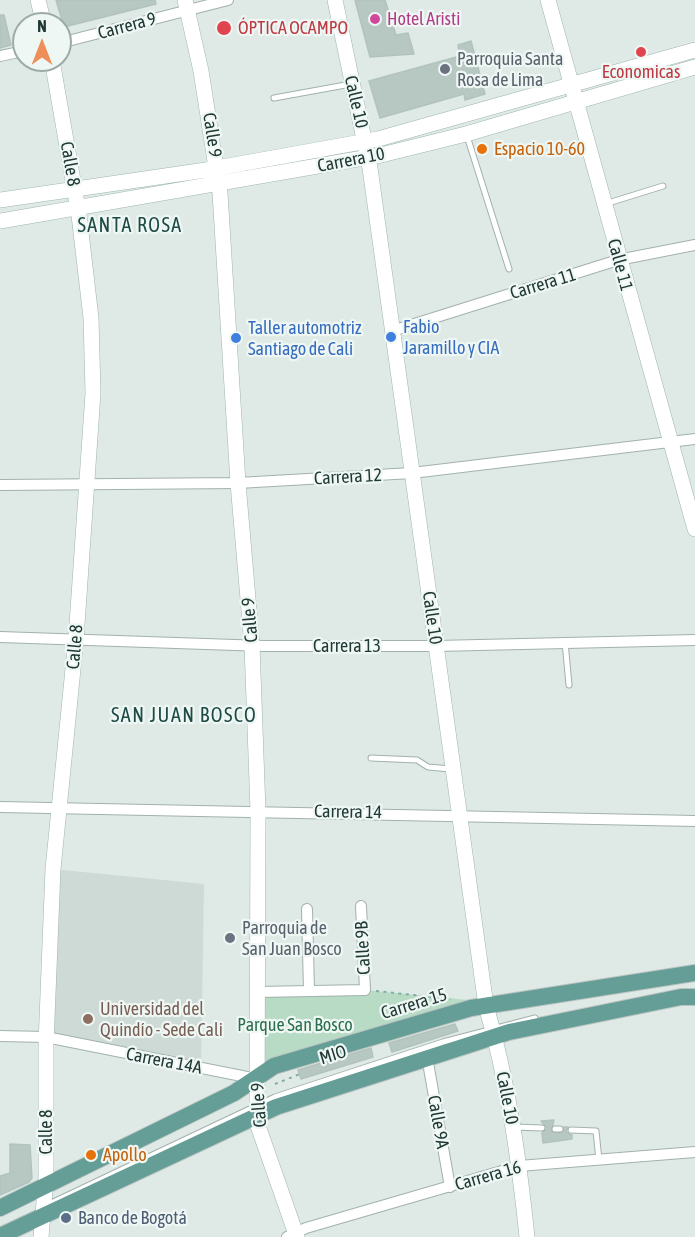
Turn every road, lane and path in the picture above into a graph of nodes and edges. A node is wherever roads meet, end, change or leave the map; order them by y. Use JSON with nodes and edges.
{"nodes":[{"id":1,"x":228,"y":0,"type":"edge"},
{"id":2,"x":335,"y":0,"type":"edge"},
{"id":3,"x":548,"y":0,"type":"edge"},
{"id":4,"x":186,"y":5,"type":"edge"},
{"id":5,"x":72,"y":40,"type":"edge"},
{"id":6,"x":695,"y":50,"type":"edge"},
{"id":7,"x":695,"y":67,"type":"edge"},
{"id":8,"x":54,"y":72,"type":"edge"},
{"id":9,"x":351,"y":84,"type":"junction"},
{"id":10,"x":571,"y":85,"type":"junction"},
{"id":11,"x":274,"y":98,"type":"dead end"},
{"id":12,"x":575,"y":102,"type":"junction"},
{"id":13,"x":466,"y":134,"type":"junction"},
{"id":14,"x":365,"y":142,"type":"junction"},
{"id":15,"x":368,"y":158,"type":"junction"},
{"id":16,"x":217,"y":168,"type":"junction"},
{"id":17,"x":219,"y":185,"type":"junction"},
{"id":18,"x":663,"y":186,"type":"dead end"},
{"id":19,"x":75,"y":191,"type":"junction"},
{"id":20,"x":0,"y":200,"type":"edge"},
{"id":21,"x":603,"y":204,"type":"junction"},
{"id":22,"x":78,"y":208,"type":"junction"},
{"id":23,"x":0,"y":221,"type":"edge"},
{"id":24,"x":695,"y":245,"type":"edge"},
{"id":25,"x":618,"y":260,"type":"junction"},
{"id":26,"x":509,"y":269,"type":"dead end"},
{"id":27,"x":392,"y":331,"type":"junction"},
{"id":28,"x":695,"y":439,"type":"edge"},
{"id":29,"x":669,"y":442,"type":"junction"},
{"id":30,"x":412,"y":473,"type":"junction"},
{"id":31,"x":238,"y":483,"type":"junction"},
{"id":32,"x":88,"y":484,"type":"junction"},
{"id":33,"x":0,"y":485,"type":"edge"},
{"id":34,"x":695,"y":529,"type":"edge"},
{"id":35,"x":0,"y":637,"type":"edge"},
{"id":36,"x":76,"y":639,"type":"junction"},
{"id":37,"x":695,"y":640,"type":"edge"},
{"id":38,"x":565,"y":642,"type":"junction"},
{"id":39,"x":252,"y":645,"type":"junction"},
{"id":40,"x":436,"y":646,"type":"junction"},
{"id":41,"x":569,"y":685,"type":"dead end"},
{"id":42,"x":371,"y":758,"type":"dead end"},
{"id":43,"x":453,"y":769,"type":"junction"},
{"id":44,"x":59,"y":806,"type":"junction"},
{"id":45,"x":0,"y":807,"type":"edge"},
{"id":46,"x":258,"y":811,"type":"junction"},
{"id":47,"x":459,"y":815,"type":"junction"},
{"id":48,"x":695,"y":820,"type":"edge"},
{"id":49,"x":361,"y":906,"type":"dead end"},
{"id":50,"x":307,"y":909,"type":"dead end"},
{"id":51,"x":695,"y":973,"type":"edge"},
{"id":52,"x":695,"y":980,"type":"edge"},
{"id":53,"x":365,"y":990,"type":"junction"},
{"id":54,"x":695,"y":990,"type":"edge"},
{"id":55,"x":309,"y":991,"type":"junction"},
{"id":56,"x":258,"y":992,"type":"junction"},
{"id":57,"x":695,"y":998,"type":"edge"},
{"id":58,"x":457,"y":999,"type":"dead end"},
{"id":59,"x":576,"y":1010,"type":"dead end"},
{"id":60,"x":541,"y":1017,"type":"dead end"},
{"id":61,"x":490,"y":1021,"type":"junction"},
{"id":62,"x":0,"y":1036,"type":"edge"},
{"id":63,"x":46,"y":1037,"type":"junction"},
{"id":64,"x":427,"y":1058,"type":"junction"},
{"id":65,"x":282,"y":1072,"type":"dead end"},
{"id":66,"x":300,"y":1074,"type":"dead end"},
{"id":67,"x":274,"y":1075,"type":"dead end"},
{"id":68,"x":257,"y":1082,"type":"junction"},
{"id":69,"x":275,"y":1084,"type":"dead end"},
{"id":70,"x":256,"y":1110,"type":"junction"},
{"id":71,"x":513,"y":1127,"type":"junction"},
{"id":72,"x":542,"y":1128,"type":"dead end"},
{"id":73,"x":571,"y":1130,"type":"dead end"},
{"id":74,"x":695,"y":1152,"type":"edge"},
{"id":75,"x":599,"y":1160,"type":"junction"},
{"id":76,"x":519,"y":1166,"type":"junction"},
{"id":77,"x":450,"y":1187,"type":"junction"},
{"id":78,"x":41,"y":1203,"type":"junction"},
{"id":79,"x":0,"y":1208,"type":"edge"},
{"id":80,"x":0,"y":1217,"type":"edge"},
{"id":81,"x":0,"y":1229,"type":"edge"},
{"id":82,"x":0,"y":1236,"type":"edge"},
{"id":83,"x":293,"y":1236,"type":"edge"},
{"id":84,"x":41,"y":1237,"type":"edge"},
{"id":85,"x":527,"y":1237,"type":"edge"}],
"edges":[{"from":1,"to":4,"type":"street","name":"Carrera 9"},
{"from":2,"to":9,"type":"main road","name":"Calle 10"},
{"from":3,"to":10,"type":"main road","name":"Calle 11"},
{"from":4,"to":5,"type":"street","name":"Carrera 9"},
{"from":4,"to":16,"type":"main road","name":"Calle 9"},
{"from":6,"to":10,"type":"main road","name":"Carrera 10"},
{"from":7,"to":12,"type":"main road","name":"Carrera 10"},
{"from":8,"to":19,"type":"main road","name":"Calle 8"},
{"from":9,"to":11,"type":"lane"},
{"from":9,"to":14,"type":"main road","name":"Calle 10"},
{"from":10,"to":12,"type":"main road","name":"Calle 11"},
{"from":10,"to":14,"type":"main road","name":"Carrera 10"},
{"from":12,"to":13,"type":"main road","name":"Carrera 10"},
{"from":12,"to":21,"type":"main road","name":"Calle 11"},
{"from":13,"to":15,"type":"main road","name":"Carrera 10"},
{"from":13,"to":26,"type":"lane"},
{"from":14,"to":15,"type":"main road","name":"Calle 10"},
{"from":14,"to":16,"type":"main road","name":"Carrera 10"},
{"from":15,"to":17,"type":"main road","name":"Carrera 10"},
{"from":15,"to":27,"type":"main road","name":"Calle 10"},
{"from":16,"to":17,"type":"main road","name":"Calle 9"},
{"from":16,"to":19,"type":"main road","name":"Carrera 10"},
{"from":17,"to":22,"type":"main road","name":"Carrera 10"},
{"from":17,"to":31,"type":"main road","name":"Calle 9"},
{"from":18,"to":21,"type":"lane"},
{"from":19,"to":20,"type":"main road","name":"Carrera 10"},
{"from":19,"to":22,"type":"main road","name":"Calle 8"},
{"from":21,"to":25,"type":"main road","name":"Calle 11"},
{"from":22,"to":23,"type":"main road","name":"Carrera 10"},
{"from":22,"to":32,"type":"main road","name":"Calle 8"},
{"from":24,"to":25,"type":"street","name":"Carrera 11"},
{"from":25,"to":27,"type":"street","name":"Carrera 11"},
{"from":25,"to":29,"type":"main road","name":"Calle 11"},
{"from":27,"to":30,"type":"main road","name":"Calle 10"},
{"from":28,"to":29,"type":"street","name":"Carrera 12"},
{"from":29,"to":30,"type":"street","name":"Carrera 12"},
{"from":29,"to":34,"type":"main road","name":"Calle 11"},
{"from":30,"to":31,"type":"street","name":"Carrera 12"},
{"from":30,"to":40,"type":"main road","name":"Calle 10"},
{"from":31,"to":32,"type":"street","name":"Carrera 12"},
{"from":31,"to":39,"type":"main road","name":"Calle 9"},
{"from":32,"to":33,"type":"street","name":"Carrera 12"},
{"from":32,"to":36,"type":"main road","name":"Calle 8"},
{"from":35,"to":36,"type":"street","name":"Carrera 13"},
{"from":36,"to":39,"type":"street","name":"Carrera 13"},
{"from":36,"to":44,"type":"main road","name":"Calle 8"},
{"from":37,"to":38,"type":"street","name":"Carrera 13"},
{"from":38,"to":40,"type":"street","name":"Carrera 13"},
{"from":38,"to":41,"type":"lane"},
{"from":39,"to":40,"type":"street","name":"Carrera 13"},
{"from":39,"to":46,"type":"main road","name":"Calle 9"},
{"from":40,"to":43,"type":"main road","name":"Calle 10"},
{"from":42,"to":43,"type":"lane"},
{"from":43,"to":47,"type":"main road","name":"Calle 10"},
{"from":44,"to":45,"type":"street","name":"Carrera 14"},
{"from":44,"to":46,"type":"street","name":"Carrera 14"},
{"from":44,"to":63,"type":"main road","name":"Calle 8"},
{"from":46,"to":47,"type":"street","name":"Carrera 14"},
{"from":46,"to":56,"type":"main road","name":"Calle 9"},
{"from":47,"to":48,"type":"street","name":"Carrera 14"},
{"from":47,"to":61,"type":"main road","name":"Calle 10"},
{"from":49,"to":53,"type":"street","name":"Calle 9B"},
{"from":50,"to":55,"type":"street"},
{"from":51,"to":61,"type":"main road","name":"Carrera 15"},
{"from":52,"to":61,"type":"lane","name":"MIO"},
{"from":53,"to":55,"type":"street"},
{"from":53,"to":58,"type":"path"},
{"from":54,"to":59,"type":"lane"},
{"from":55,"to":56,"type":"street"},
{"from":56,"to":68,"type":"main road","name":"Calle 9"},
{"from":57,"to":61,"type":"main road","name":"Carrera 15"},
{"from":60,"to":61,"type":"lane","name":"MIO"},
{"from":61,"to":64,"type":"main road","name":"Carrera 15"},
{"from":61,"to":65,"type":"lane","name":"MIO"},
{"from":61,"to":68,"type":"main road","name":"Carrera 15"},
{"from":61,"to":70,"type":"lane","name":"MIO"},
{"from":61,"to":71,"type":"main road","name":"Calle 10"},
{"from":62,"to":63,"type":"street","name":"Carrera 14A"},
{"from":63,"to":68,"type":"street","name":"Carrera 14A"},
{"from":63,"to":78,"type":"main road","name":"Calle 8"},
{"from":64,"to":70,"type":"main road","name":"Carrera 15"},
{"from":64,"to":77,"type":"street","name":"Calle 9A"},
{"from":66,"to":69,"type":"path"},
{"from":67,"to":68,"type":"lane"},
{"from":68,"to":70,"type":"main road","name":"Calle 9"},
{"from":68,"to":78,"type":"main road","name":"Carrera 15"},
{"from":70,"to":78,"type":"main road","name":"Carrera 15"},
{"from":70,"to":83,"type":"main road","name":"Calle 9"},
{"from":71,"to":72,"type":"lane"},
{"from":71,"to":76,"type":"main road","name":"Calle 10"},
{"from":73,"to":75,"type":"lane"},
{"from":74,"to":75,"type":"street","name":"Carrera 16"},
{"from":75,"to":76,"type":"street","name":"Carrera 16"},
{"from":76,"to":77,"type":"street","name":"Carrera 16"},
{"from":76,"to":85,"type":"main road","name":"Calle 10"},
{"from":77,"to":83,"type":"street","name":"Carrera 16"},
{"from":78,"to":79,"type":"main road","name":"Carrera 15"},
{"from":78,"to":80,"type":"lane"},
{"from":78,"to":81,"type":"lane"},
{"from":78,"to":82,"type":"main road","name":"Carrera 15"},
{"from":78,"to":84,"type":"main road","name":"Calle 8"}]}
